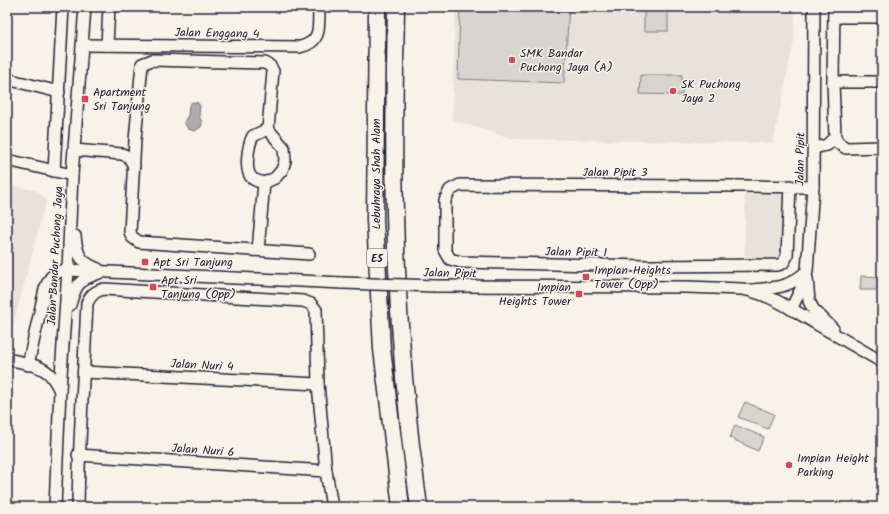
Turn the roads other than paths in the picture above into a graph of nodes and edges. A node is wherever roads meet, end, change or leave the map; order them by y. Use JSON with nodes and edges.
{"nodes":[{"id":1,"x":63,"y":7,"type":"edge"},
{"id":2,"x":85,"y":7,"type":"edge"},
{"id":3,"x":109,"y":7,"type":"edge"},
{"id":4,"x":319,"y":7,"type":"edge"},
{"id":5,"x":377,"y":7,"type":"edge"},
{"id":6,"x":396,"y":7,"type":"edge"},
{"id":7,"x":814,"y":7,"type":"edge"},
{"id":8,"x":834,"y":12,"type":"edge"},
{"id":9,"x":882,"y":17,"type":"edge"},
{"id":10,"x":83,"y":45,"type":"junction"},
{"id":11,"x":108,"y":45,"type":"junction"},
{"id":12,"x":7,"y":79,"type":"edge"},
{"id":13,"x":833,"y":82,"type":"junction"},
{"id":14,"x":882,"y":82,"type":"edge"},
{"id":15,"x":58,"y":92,"type":"junction"},
{"id":16,"x":268,"y":129,"type":"junction"},
{"id":17,"x":136,"y":140,"type":"junction"},
{"id":18,"x":836,"y":140,"type":"junction"},
{"id":19,"x":882,"y":147,"type":"edge"},
{"id":20,"x":814,"y":148,"type":"junction"},
{"id":21,"x":74,"y":150,"type":"junction"},
{"id":22,"x":122,"y":154,"type":"junction"},
{"id":23,"x":7,"y":160,"type":"edge"},
{"id":24,"x":134,"y":166,"type":"junction"},
{"id":25,"x":54,"y":170,"type":"junction"},
{"id":26,"x":72,"y":175,"type":"junction"},
{"id":27,"x":264,"y":183,"type":"junction"},
{"id":28,"x":72,"y":186,"type":"junction"},
{"id":29,"x":790,"y":186,"type":"junction"},
{"id":30,"x":813,"y":187,"type":"junction"},
{"id":31,"x":445,"y":220,"type":"joint"},
{"id":32,"x":258,"y":250,"type":"junction"},
{"id":33,"x":309,"y":254,"type":"dead end"},
{"id":34,"x":68,"y":270,"type":"junction"},
{"id":35,"x":105,"y":271,"type":"junction"},
{"id":36,"x":807,"y":271,"type":"junction"},
{"id":37,"x":751,"y":290,"type":"junction"},
{"id":38,"x":791,"y":309,"type":"junction"},
{"id":39,"x":65,"y":323,"type":"junction"},
{"id":40,"x":843,"y":339,"type":"junction"},
{"id":41,"x":7,"y":359,"type":"edge"},
{"id":42,"x":882,"y":362,"type":"edge"},
{"id":43,"x":28,"y":365,"type":"junction"},
{"id":44,"x":84,"y":372,"type":"junction"},
{"id":45,"x":318,"y":384,"type":"junction"},
{"id":46,"x":60,"y":390,"type":"junction"},
{"id":47,"x":78,"y":455,"type":"junction"},
{"id":48,"x":326,"y":471,"type":"junction"},
{"id":49,"x":55,"y":507,"type":"edge"},
{"id":50,"x":78,"y":507,"type":"edge"},
{"id":51,"x":332,"y":507,"type":"edge"},
{"id":52,"x":401,"y":507,"type":"edge"},
{"id":53,"x":419,"y":507,"type":"edge"}],
"edges":[{"from":1,"to":15,"type":"street"},
{"from":2,"to":10,"type":"street","name":"Jalan Bandar Puchong Jaya"},
{"from":3,"to":11,"type":"street"},
{"from":4,"to":11,"type":"street","name":"Jalan Enggang 4"},
{"from":5,"to":52,"type":"highway","name":"Lebuhraya Shah Alam","number":"E5"},
{"from":6,"to":53,"type":"highway","name":"Lebuhraya Shah Alam","number":"E5"},
{"from":7,"to":20,"type":"street","name":"Jalan Pipit"},
{"from":8,"to":9,"type":"street"},
{"from":8,"to":13,"type":"street"},
{"from":10,"to":11,"type":"street","name":"Jalan Enggang 4"},
{"from":10,"to":21,"type":"street","name":"Jalan Bandar Puchong Jaya"},
{"from":12,"to":15,"type":"street"},
{"from":13,"to":14,"type":"street"},
{"from":13,"to":18,"type":"street"},
{"from":15,"to":25,"type":"street"},
{"from":16,"to":17,"type":"street"},
{"from":16,"to":27,"type":"street"},
{"from":16,"to":27,"type":"street"},
{"from":17,"to":22,"type":"street"},
{"from":17,"to":24,"type":"street"},
{"from":18,"to":19,"type":"street"},
{"from":18,"to":20,"type":"street"},
{"from":20,"to":30,"type":"street","name":"Jalan Pipit"},
{"from":21,"to":22,"type":"street"},
{"from":21,"to":26,"type":"street","name":"Jalan Bandar Puchong Jaya"},
{"from":22,"to":24,"type":"street"},
{"from":23,"to":25,"type":"street"},
{"from":24,"to":32,"type":"street"},
{"from":25,"to":26,"type":"street"},
{"from":26,"to":28,"type":"street","name":"Jalan Bandar Puchong Jaya"},
{"from":27,"to":32,"type":"street"},
{"from":28,"to":34,"type":"street","name":"Jalan Bandar Puchong Jaya"},
{"from":28,"to":35,"type":"street","name":"Jalan Pipit"},
{"from":29,"to":30,"type":"street","name":"Jalan Pipit 3"},
{"from":29,"to":31,"type":"street","name":"Jalan Pipit 3"},
{"from":29,"to":31,"type":"street","name":"Jalan Pipit 1"},
{"from":30,"to":36,"type":"street","name":"Jalan Pipit"},
{"from":32,"to":33,"type":"street"},
{"from":34,"to":35,"type":"street","name":"Jalan Pipit"},
{"from":34,"to":39,"type":"street","name":"Jalan Bandar Puchong Jaya"},
{"from":34,"to":43,"type":"street"},
{"from":35,"to":37,"type":"street","name":"Jalan Pipit","bridge":true},
{"from":35,"to":39,"type":"street"},
{"from":36,"to":37,"type":"street"},
{"from":36,"to":38,"type":"street","name":"Jalan Pipit"},
{"from":36,"to":40,"type":"street"},
{"from":37,"to":38,"type":"street","name":"Jalan Pipit"},
{"from":38,"to":40,"type":"street","name":"Jalan Pipit"},
{"from":39,"to":46,"type":"street","name":"Jalan Bandar Puchong Jaya"},
{"from":40,"to":42,"type":"street","name":"Jalan Pipit"},
{"from":41,"to":43,"type":"street"},
{"from":43,"to":46,"type":"street"},
{"from":44,"to":45,"type":"street","name":"Jalan Nuri 4"},
{"from":44,"to":45,"type":"street"},
{"from":44,"to":47,"type":"street"},
{"from":45,"to":48,"type":"street"},
{"from":46,"to":49,"type":"street","name":"Jalan Bandar Puchong Jaya"},
{"from":47,"to":48,"type":"street","name":"Jalan Nuri 6"},
{"from":47,"to":50,"type":"street"},
{"from":48,"to":51,"type":"street"}]}
